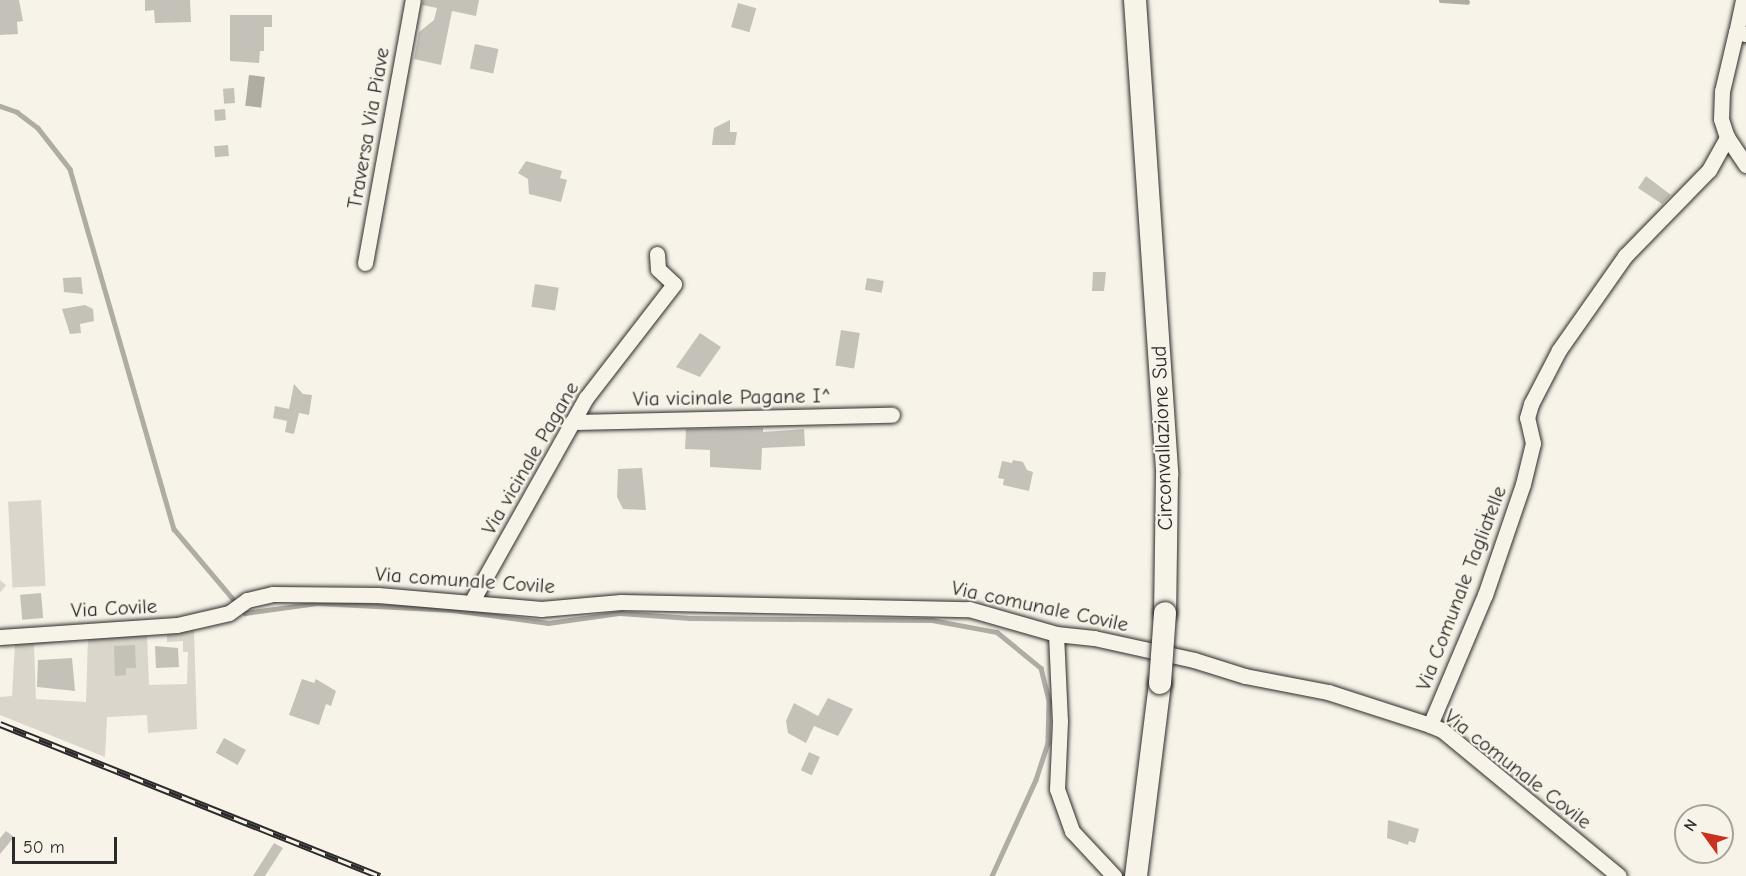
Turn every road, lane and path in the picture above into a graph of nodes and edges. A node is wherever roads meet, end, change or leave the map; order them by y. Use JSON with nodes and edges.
{"nodes":[{"id":1,"x":413,"y":0,"type":"edge"},
{"id":2,"x":1135,"y":0,"type":"edge"},
{"id":3,"x":1743,"y":0,"type":"edge"},
{"id":4,"x":1741,"y":33,"type":"edge"},
{"id":5,"x":1727,"y":137,"type":"junction"},
{"id":6,"x":1746,"y":165,"type":"edge"},
{"id":7,"x":657,"y":254,"type":"dead end"},
{"id":8,"x":365,"y":263,"type":"dead end"},
{"id":9,"x":892,"y":415,"type":"dead end"},
{"id":10,"x":572,"y":422,"type":"junction"},
{"id":11,"x":472,"y":601,"type":"junction"},
{"id":12,"x":229,"y":613,"type":"joint"},
{"id":13,"x":1056,"y":634,"type":"junction"},
{"id":14,"x":0,"y":637,"type":"edge"},
{"id":15,"x":1430,"y":725,"type":"junction"},
{"id":16,"x":1138,"y":865,"type":"edge"},
{"id":17,"x":1114,"y":876,"type":"edge"},
{"id":18,"x":1619,"y":876,"type":"edge"}],
"edges":[{"from":1,"to":8,"type":"street","name":"Traversa Via Piave"},
{"from":2,"to":16,"type":"main road","name":"Circonvallazione Sud","bridge":true},
{"from":3,"to":4,"type":"street"},
{"from":4,"to":5,"type":"street"},
{"from":5,"to":6,"type":"street"},
{"from":5,"to":15,"type":"street","name":"Via Comunale Tagliatelle"},
{"from":7,"to":10,"type":"street","name":"Via vicinale Pagane"},
{"from":9,"to":10,"type":"street","name":"Via vicinale Pagane I^"},
{"from":10,"to":11,"type":"street","name":"Via vicinale Pagane"},
{"from":11,"to":12,"type":"street","name":"Via comunale Covile"},
{"from":11,"to":13,"type":"street","name":"Via comunale Covile"},
{"from":12,"to":14,"type":"street","name":"Via Covile"},
{"from":13,"to":15,"type":"street","name":"Via comunale Covile"},
{"from":13,"to":17,"type":"street"},
{"from":15,"to":18,"type":"street","name":"Via comunale Covile"}]}
